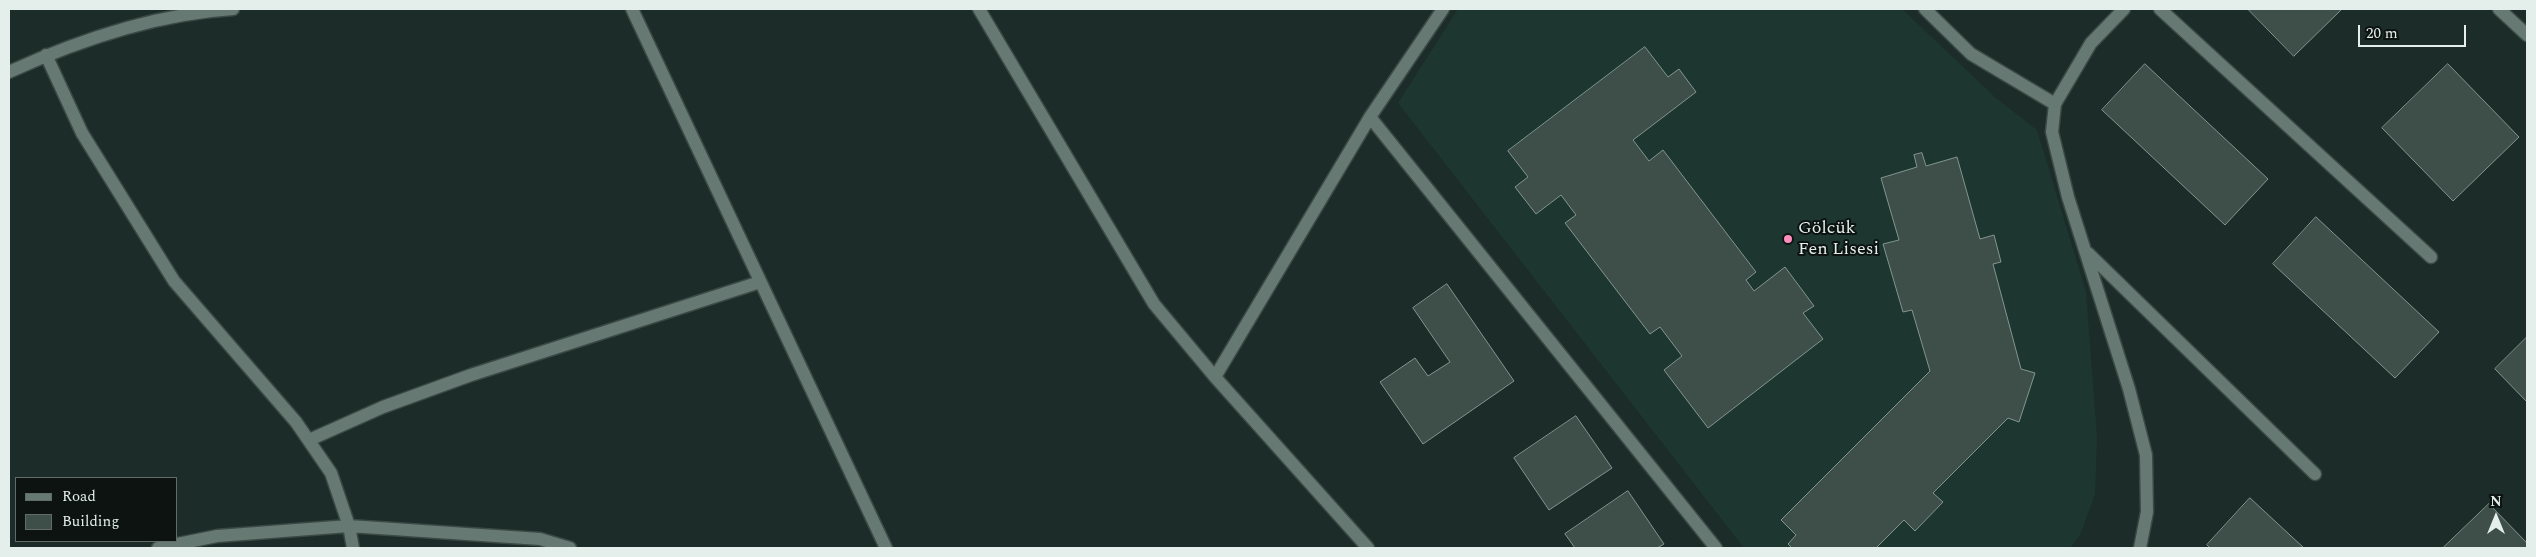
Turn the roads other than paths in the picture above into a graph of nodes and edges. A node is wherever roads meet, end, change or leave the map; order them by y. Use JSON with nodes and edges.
{"nodes":[{"id":1,"x":234,"y":9,"type":"edge"},
{"id":2,"x":632,"y":9,"type":"edge"},
{"id":3,"x":979,"y":9,"type":"edge"},
{"id":4,"x":1443,"y":9,"type":"edge"},
{"id":5,"x":1925,"y":9,"type":"edge"},
{"id":6,"x":2124,"y":9,"type":"edge"},
{"id":7,"x":2160,"y":9,"type":"edge"},
{"id":8,"x":2499,"y":9,"type":"edge"},
{"id":9,"x":2527,"y":35,"type":"edge"},
{"id":10,"x":46,"y":55,"type":"junction"},
{"id":11,"x":9,"y":72,"type":"edge"},
{"id":12,"x":2055,"y":104,"type":"junction"},
{"id":13,"x":1370,"y":118,"type":"junction"},
{"id":14,"x":2086,"y":251,"type":"junction"},
{"id":15,"x":2431,"y":257,"type":"dead end"},
{"id":16,"x":760,"y":282,"type":"junction"},
{"id":17,"x":1215,"y":377,"type":"junction"},
{"id":18,"x":309,"y":440,"type":"junction"},
{"id":19,"x":2315,"y":474,"type":"dead end"},
{"id":20,"x":349,"y":526,"type":"junction"},
{"id":21,"x":158,"y":548,"type":"edge"},
{"id":22,"x":353,"y":548,"type":"edge"},
{"id":23,"x":570,"y":548,"type":"edge"},
{"id":24,"x":886,"y":548,"type":"edge"},
{"id":25,"x":1368,"y":548,"type":"edge"},
{"id":26,"x":1716,"y":548,"type":"edge"},
{"id":27,"x":2140,"y":548,"type":"edge"}],
"edges":[{"from":1,"to":10,"type":"street"},
{"from":2,"to":16,"type":"street"},
{"from":3,"to":17,"type":"street"},
{"from":4,"to":13,"type":"street"},
{"from":5,"to":12,"type":"street"},
{"from":6,"to":12,"type":"street"},
{"from":7,"to":15,"type":"street"},
{"from":8,"to":9,"type":"street"},
{"from":10,"to":11,"type":"street"},
{"from":10,"to":18,"type":"street"},
{"from":12,"to":14,"type":"street"},
{"from":13,"to":17,"type":"street"},
{"from":13,"to":26,"type":"street"},
{"from":14,"to":19,"type":"street"},
{"from":14,"to":27,"type":"street"},
{"from":16,"to":18,"type":"street"},
{"from":16,"to":24,"type":"street"},
{"from":17,"to":25,"type":"street"},
{"from":18,"to":20,"type":"street"},
{"from":20,"to":21,"type":"street"},
{"from":20,"to":22,"type":"street"},
{"from":20,"to":23,"type":"street"}]}
